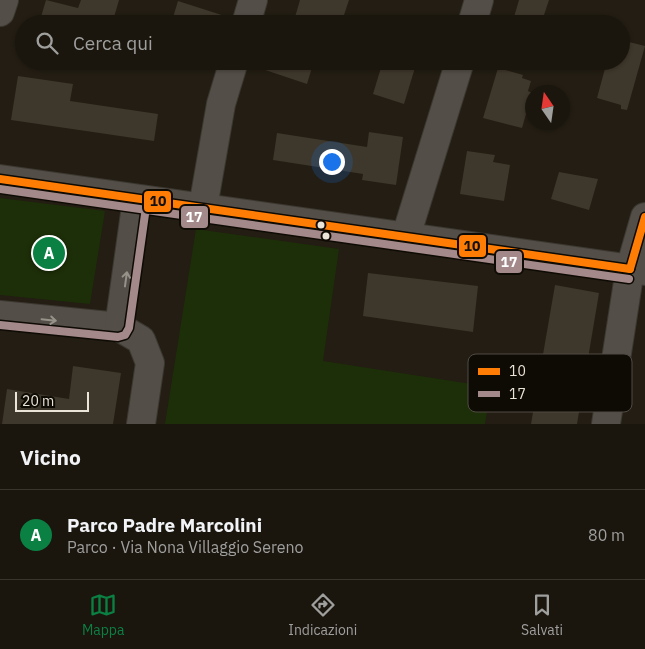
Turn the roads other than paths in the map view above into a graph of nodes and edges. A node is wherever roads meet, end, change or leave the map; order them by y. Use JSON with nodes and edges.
{"nodes":[{"id":1,"x":4,"y":0,"type":"edge"},
{"id":2,"x":253,"y":0,"type":"edge"},
{"id":3,"x":479,"y":0,"type":"edge"},
{"id":4,"x":0,"y":12,"type":"edge"},
{"id":5,"x":249,"y":15,"type":"edge"},
{"id":6,"x":475,"y":15,"type":"edge"},
{"id":7,"x":231,"y":70,"type":"edge"},
{"id":8,"x":457,"y":70,"type":"edge"},
{"id":9,"x":0,"y":178,"type":"edge"},
{"id":10,"x":137,"y":199,"type":"junction"},
{"id":11,"x":203,"y":207,"type":"junction"},
{"id":12,"x":645,"y":217,"type":"edge"},
{"id":13,"x":406,"y":236,"type":"junction"},
{"id":14,"x":637,"y":270,"type":"edge"},
{"id":15,"x":0,"y":315,"type":"edge"},
{"id":16,"x":119,"y":327,"type":"junction"},
{"id":17,"x":620,"y":354,"type":"edge"},
{"id":18,"x":141,"y":424,"type":"edge"}],
"edges":[{"from":1,"to":4,"type":"street"},
{"from":2,"to":5,"type":"street"},
{"from":3,"to":6,"type":"street"},
{"from":7,"to":11,"type":"street"},
{"from":8,"to":13,"type":"street"},
{"from":9,"to":10,"type":"street"},
{"from":10,"to":11,"type":"street"},
{"from":16,"to":10,"type":"street","one_way":true},
{"from":11,"to":13,"type":"street"},
{"from":12,"to":14,"type":"street"},
{"from":13,"to":14,"type":"street"},
{"from":14,"to":17,"type":"street"},
{"from":15,"to":16,"type":"street","one_way":true},
{"from":16,"to":18,"type":"street"}]}
